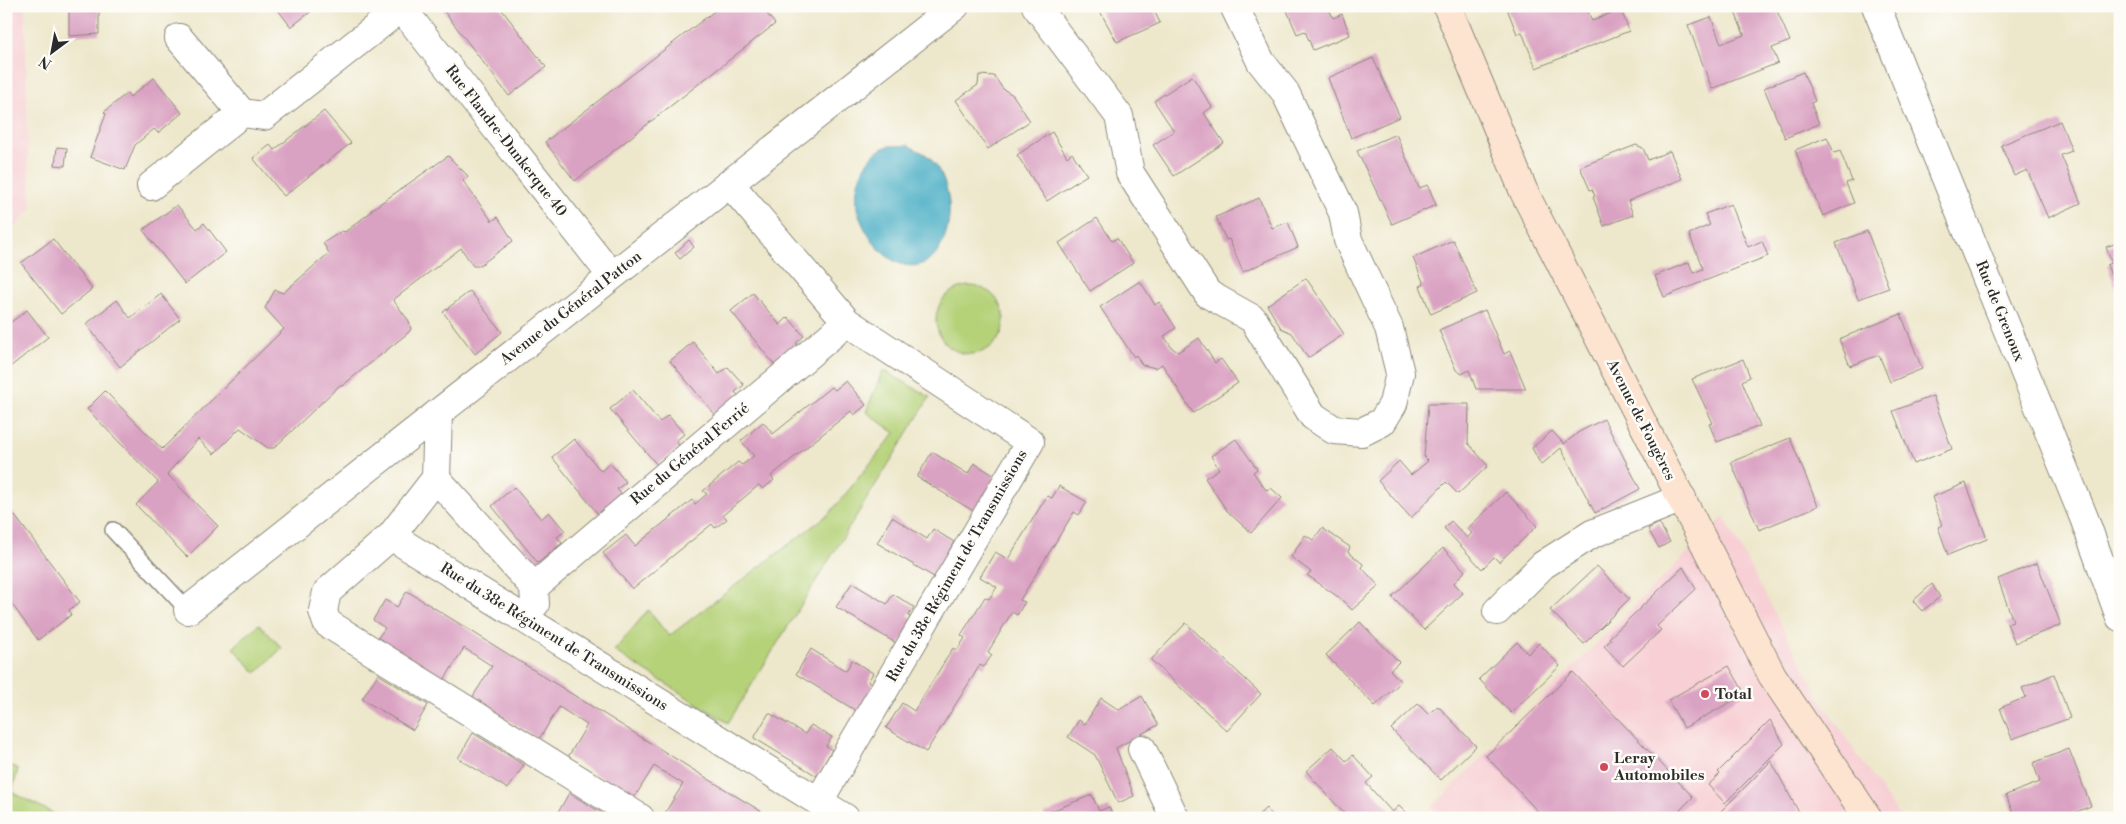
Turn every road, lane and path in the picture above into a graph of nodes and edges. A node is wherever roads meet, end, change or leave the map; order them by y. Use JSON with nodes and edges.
{"nodes":[{"id":1,"x":955,"y":6,"type":"edge"},
{"id":2,"x":1036,"y":6,"type":"edge"},
{"id":3,"x":1234,"y":6,"type":"edge"},
{"id":4,"x":1447,"y":6,"type":"edge"},
{"id":5,"x":1876,"y":6,"type":"edge"},
{"id":6,"x":401,"y":7,"type":"edge"},
{"id":7,"x":179,"y":38,"type":"dead end"},
{"id":8,"x":242,"y":113,"type":"junction"},
{"id":9,"x":730,"y":184,"type":"junction"},
{"id":10,"x":151,"y":186,"type":"dead end"},
{"id":11,"x":612,"y":276,"type":"junction"},
{"id":12,"x":848,"y":322,"type":"junction"},
{"id":13,"x":438,"y":413,"type":"junction"},
{"id":14,"x":436,"y":478,"type":"junction"},
{"id":15,"x":1682,"y":498,"type":"junction"},
{"id":16,"x":113,"y":530,"type":"dead end"},
{"id":17,"x":391,"y":536,"type":"junction"},
{"id":18,"x":2110,"y":559,"type":"edge"},
{"id":19,"x":534,"y":587,"type":"junction"},
{"id":20,"x":188,"y":610,"type":"joint"},
{"id":21,"x":1497,"y":612,"type":"dead end"},
{"id":22,"x":2120,"y":617,"type":"edge"},
{"id":23,"x":537,"y":626,"type":"junction"},
{"id":24,"x":1142,"y":749,"type":"dead end"},
{"id":25,"x":819,"y":801,"type":"junction"},
{"id":26,"x":640,"y":818,"type":"edge"},
{"id":27,"x":845,"y":818,"type":"edge"},
{"id":28,"x":1176,"y":818,"type":"edge"},
{"id":29,"x":1868,"y":818,"type":"edge"}],
"edges":[{"from":1,"to":9,"type":"street","name":"Avenue du Général Patton"},
{"from":2,"to":3,"type":"street"},
{"from":4,"to":15,"type":"main road","name":"Avenue de Fougères"},
{"from":5,"to":18,"type":"street","name":"Rue de Grenoux"},
{"from":6,"to":8,"type":"street"},
{"from":6,"to":11,"type":"street","name":"Rue Flandre-Dunkerque 40"},
{"from":7,"to":8,"type":"street"},
{"from":8,"to":10,"type":"street"},
{"from":9,"to":11,"type":"street","name":"Avenue du Général Patton"},
{"from":9,"to":12,"type":"street"},
{"from":11,"to":13,"type":"street","name":"Avenue du Général Patton"},
{"from":12,"to":19,"type":"street","name":"Rue du Général Ferrié"},
{"from":12,"to":25,"type":"street","name":"Rue du 38e Régiment de Transmissions"},
{"from":13,"to":14,"type":"street"},
{"from":13,"to":20,"type":"street","name":"Avenue du Général Patton"},
{"from":14,"to":17,"type":"street"},
{"from":14,"to":19,"type":"street"},
{"from":15,"to":21,"type":"street"},
{"from":15,"to":29,"type":"main road","name":"Avenue de Fougères"},
{"from":16,"to":20,"type":"lane"},
{"from":17,"to":23,"type":"street","name":"Rue du 38e Régiment de Transmissions"},
{"from":17,"to":26,"type":"street"},
{"from":18,"to":22,"type":"street","name":"Rue de Grenoux"},
{"from":19,"to":23,"type":"street"},
{"from":23,"to":25,"type":"street","name":"Rue du 38e Régiment de Transmissions"},
{"from":24,"to":28,"type":"street"},
{"from":25,"to":27,"type":"street","name":"Rue du 38e Régiment de Transmissions"}]}
